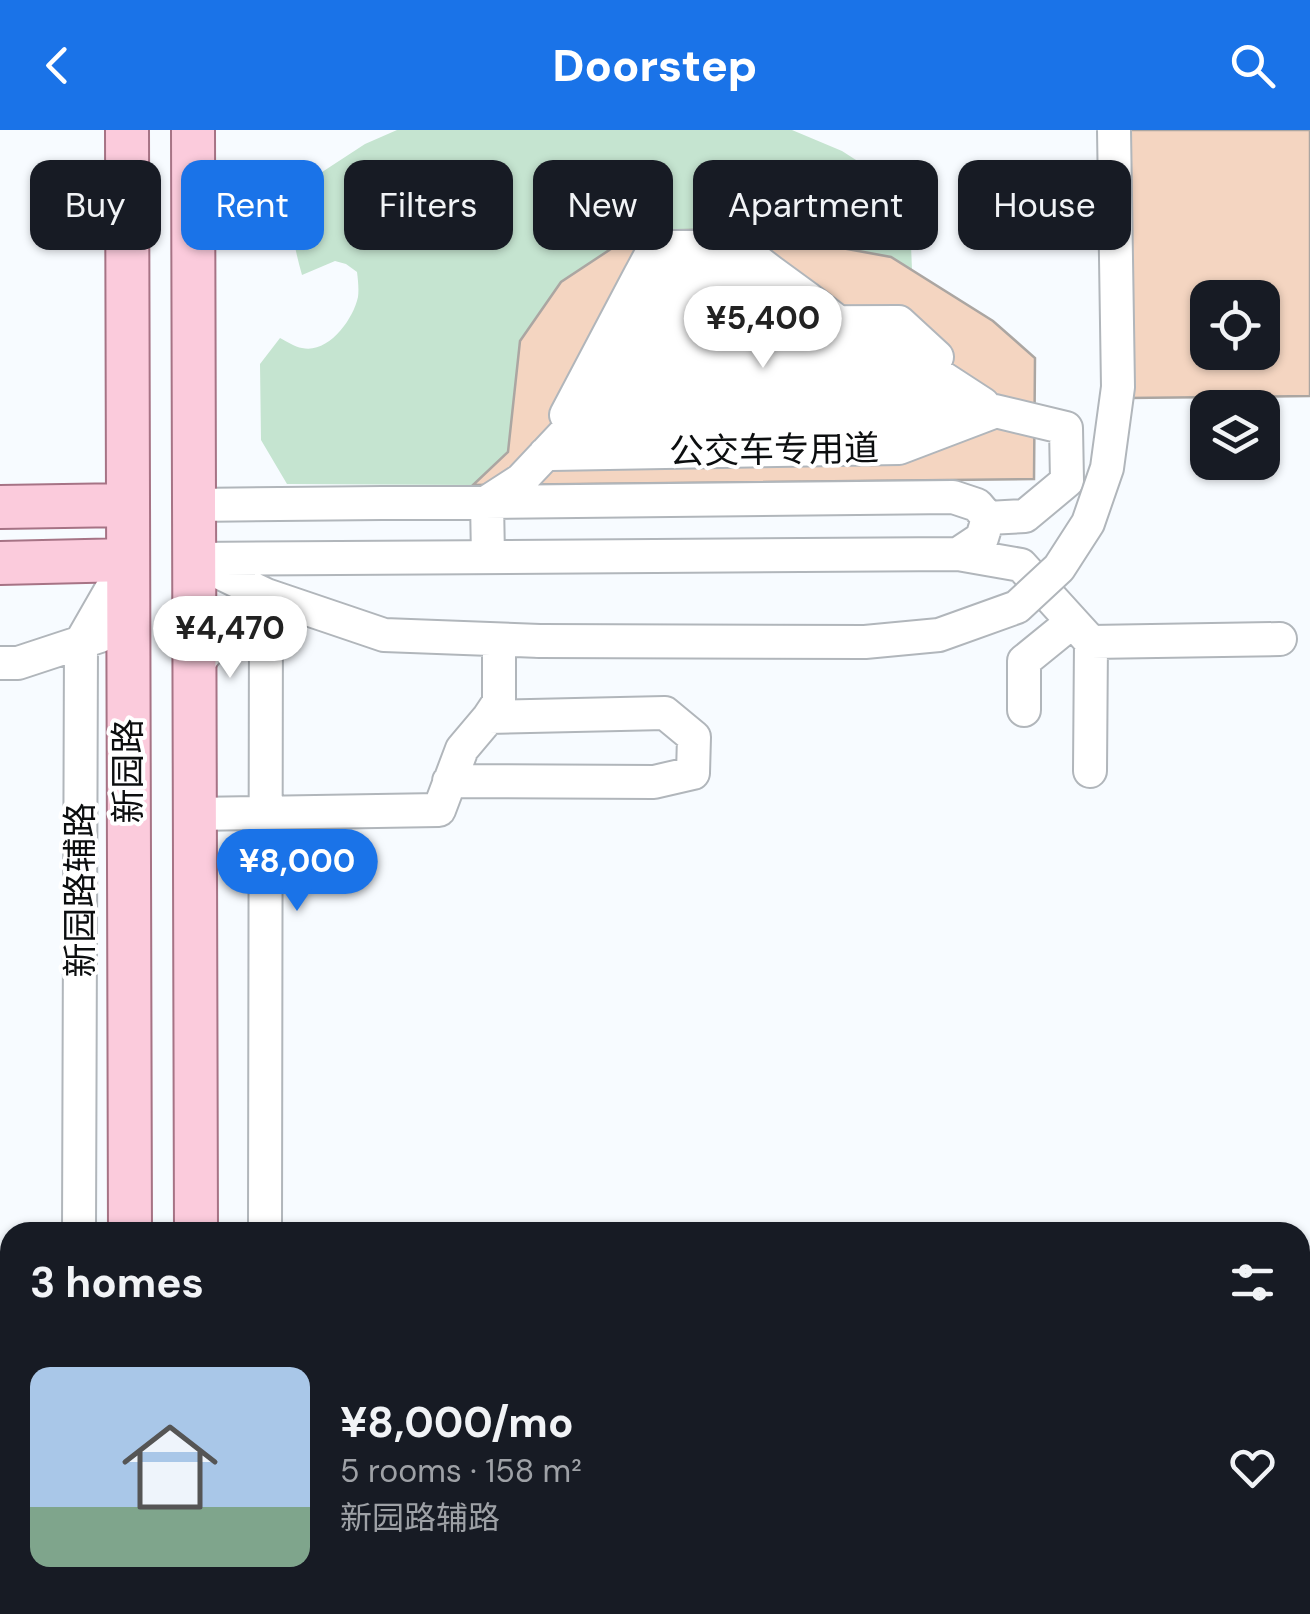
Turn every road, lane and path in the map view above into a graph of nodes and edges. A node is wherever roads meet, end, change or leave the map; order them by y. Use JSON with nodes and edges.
{"nodes":[{"id":1,"x":127,"y":130,"type":"edge"},
{"id":2,"x":193,"y":130,"type":"edge"},
{"id":3,"x":1114,"y":130,"type":"edge"},
{"id":4,"x":807,"y":298,"type":"junction"},
{"id":5,"x":838,"y":322,"type":"junction"},
{"id":6,"x":995,"y":412,"type":"junction"},
{"id":7,"x":546,"y":454,"type":"junction"},
{"id":8,"x":488,"y":502,"type":"junction"},
{"id":9,"x":193,"y":504,"type":"junction"},
{"id":10,"x":127,"y":506,"type":"junction"},
{"id":11,"x":0,"y":507,"type":"edge"},
{"id":12,"x":988,"y":518,"type":"junction"},
{"id":13,"x":958,"y":554,"type":"junction"},
{"id":14,"x":488,"y":557,"type":"junction"},
{"id":15,"x":128,"y":560,"type":"junction"},
{"id":16,"x":193,"y":560,"type":"junction"},
{"id":17,"x":0,"y":563,"type":"edge"},
{"id":18,"x":266,"y":596,"type":"junction"},
{"id":19,"x":128,"y":627,"type":"junction"},
{"id":20,"x":1082,"y":632,"type":"junction"},
{"id":21,"x":1280,"y":639,"type":"dead end"},
{"id":22,"x":499,"y":641,"type":"junction"},
{"id":23,"x":80,"y":642,"type":"junction"},
{"id":24,"x":0,"y":663,"type":"edge"},
{"id":25,"x":194,"y":670,"type":"junction"},
{"id":26,"x":1024,"y":710,"type":"dead end"},
{"id":27,"x":489,"y":717,"type":"junction"},
{"id":28,"x":1090,"y":771,"type":"dead end"},
{"id":29,"x":450,"y":781,"type":"junction"},
{"id":30,"x":266,"y":813,"type":"junction"},
{"id":31,"x":194,"y":814,"type":"junction"},
{"id":32,"x":79,"y":1222,"type":"edge"},
{"id":33,"x":130,"y":1222,"type":"edge"},
{"id":34,"x":196,"y":1222,"type":"edge"},
{"id":35,"x":265,"y":1222,"type":"edge"}],
"edges":[{"from":1,"to":10,"type":"main road","name":"新园路"},
{"from":2,"to":9,"type":"main road","name":"新园路"},
{"from":3,"to":22,"type":"street","bridge":true},
{"from":4,"to":5,"type":"street","name":"公交车专用道"},
{"from":4,"to":7,"type":"street","name":"公交车专用道"},
{"from":4,"to":7,"type":"street","name":"公交车专用道"},
{"from":5,"to":6,"type":"street","name":"公交车专用道"},
{"from":5,"to":7,"type":"street","name":"公交车专用道"},
{"from":6,"to":7,"type":"street","name":"公交车专用道"},
{"from":6,"to":7,"type":"street","name":"公交车专用道"},
{"from":6,"to":12,"type":"street","name":"公交车专用道"},
{"from":7,"to":8,"type":"street","name":"公交车专用道"},
{"from":8,"to":9,"type":"street"},
{"from":8,"to":12,"type":"street"},
{"from":8,"to":14,"type":"street"},
{"from":9,"to":16,"type":"main road","name":"新园路"},
{"from":10,"to":11,"type":"main road"},
{"from":10,"to":15,"type":"main road","name":"新园路"},
{"from":12,"to":13,"type":"street"},
{"from":13,"to":14,"type":"street"},
{"from":13,"to":20,"type":"street"},
{"from":14,"to":16,"type":"street"},
{"from":15,"to":17,"type":"main road"},
{"from":15,"to":19,"type":"main road","name":"新园路"},
{"from":15,"to":23,"type":"street"},
{"from":16,"to":18,"type":"street"},
{"from":16,"to":25,"type":"main road","name":"新园路"},
{"from":18,"to":22,"type":"street"},
{"from":18,"to":25,"type":"street"},
{"from":18,"to":30,"type":"street"},
{"from":19,"to":23,"type":"street"},
{"from":19,"to":33,"type":"main road","name":"新园路"},
{"from":20,"to":21,"type":"street"},
{"from":20,"to":26,"type":"street"},
{"from":20,"to":28,"type":"street"},
{"from":22,"to":27,"type":"street"},
{"from":23,"to":24,"type":"street"},
{"from":23,"to":32,"type":"street","name":"新园路辅路"},
{"from":25,"to":31,"type":"main road","name":"新园路"},
{"from":27,"to":29,"type":"street"},
{"from":27,"to":29,"type":"street"},
{"from":29,"to":30,"type":"street"},
{"from":30,"to":31,"type":"street"},
{"from":30,"to":35,"type":"street"},
{"from":31,"to":34,"type":"main road","name":"新园路"}]}
